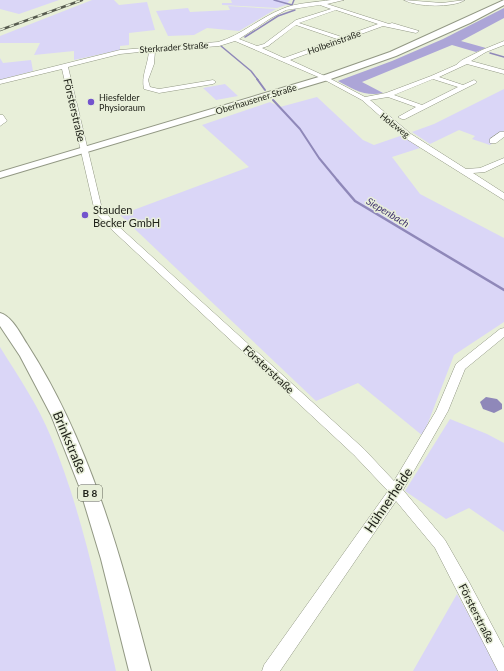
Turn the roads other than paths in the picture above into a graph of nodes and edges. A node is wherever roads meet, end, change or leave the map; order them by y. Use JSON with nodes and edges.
{"nodes":[{"id":1,"x":341,"y":0,"type":"edge"},
{"id":2,"x":407,"y":0,"type":"edge"},
{"id":3,"x":411,"y":0,"type":"edge"},
{"id":4,"x":462,"y":0,"type":"edge"},
{"id":5,"x":504,"y":2,"type":"edge"},
{"id":6,"x":321,"y":4,"type":"junction"},
{"id":7,"x":335,"y":10,"type":"junction"},
{"id":8,"x":295,"y":23,"type":"junction"},
{"id":9,"x":381,"y":23,"type":"junction"},
{"id":10,"x":416,"y":31,"type":"dead end"},
{"id":11,"x":235,"y":39,"type":"junction"},
{"id":12,"x":343,"y":39,"type":"junction"},
{"id":13,"x":504,"y":43,"type":"edge"},
{"id":14,"x":257,"y":48,"type":"junction"},
{"id":15,"x":152,"y":49,"type":"junction"},
{"id":16,"x":285,"y":60,"type":"junction"},
{"id":17,"x":464,"y":61,"type":"junction"},
{"id":18,"x":64,"y":65,"type":"junction"},
{"id":19,"x":504,"y":72,"type":"edge"},
{"id":20,"x":433,"y":77,"type":"junction"},
{"id":21,"x":325,"y":78,"type":"junction"},
{"id":22,"x":0,"y":82,"type":"edge"},
{"id":23,"x":213,"y":82,"type":"dead end"},
{"id":24,"x":474,"y":82,"type":"dead end"},
{"id":25,"x":463,"y":87,"type":"junction"},
{"id":26,"x":388,"y":95,"type":"junction"},
{"id":27,"x":364,"y":99,"type":"junction"},
{"id":28,"x":422,"y":107,"type":"junction"},
{"id":29,"x":0,"y":117,"type":"edge"},
{"id":30,"x":402,"y":117,"type":"dead end"},
{"id":31,"x":0,"y":124,"type":"edge"},
{"id":32,"x":504,"y":134,"type":"edge"},
{"id":33,"x":492,"y":141,"type":"dead end"},
{"id":34,"x":84,"y":150,"type":"junction"},
{"id":35,"x":504,"y":160,"type":"edge"},
{"id":36,"x":464,"y":172,"type":"junction"},
{"id":37,"x":0,"y":175,"type":"edge"},
{"id":38,"x":504,"y":197,"type":"edge"},
{"id":39,"x":0,"y":317,"type":"edge"},
{"id":40,"x":504,"y":331,"type":"edge"},
{"id":41,"x":395,"y":490,"type":"junction"},
{"id":42,"x":504,"y":665,"type":"edge"},
{"id":43,"x":140,"y":671,"type":"edge"},
{"id":44,"x":270,"y":671,"type":"edge"}],
"edges":[{"from":1,"to":6,"type":"street","name":"Sterkrader Straße"},
{"from":2,"to":3,"type":"street"},
{"from":3,"to":4,"type":"street"},
{"from":5,"to":21,"type":"main road","name":"Oberhausener Straße"},
{"from":6,"to":7,"type":"street"},
{"from":6,"to":11,"type":"street","name":"Sterkrader Straße"},
{"from":7,"to":8,"type":"street"},
{"from":7,"to":9,"type":"street"},
{"from":8,"to":12,"type":"street"},
{"from":8,"to":14,"type":"street"},
{"from":9,"to":10,"type":"street"},
{"from":9,"to":12,"type":"street","name":"Holbeinstraße"},
{"from":11,"to":14,"type":"street","name":"Holzweg"},
{"from":11,"to":15,"type":"street","name":"Sterkrader Straße"},
{"from":12,"to":16,"type":"street","name":"Holbeinstraße"},
{"from":13,"to":17,"type":"street"},
{"from":14,"to":16,"type":"street","name":"Holzweg"},
{"from":15,"to":18,"type":"street","name":"Sterkrader Straße"},
{"from":15,"to":23,"type":"street"},
{"from":16,"to":21,"type":"street","name":"Holzweg"},
{"from":17,"to":19,"type":"street"},
{"from":17,"to":20,"type":"street"},
{"from":18,"to":22,"type":"street","name":"Sterkrader Straße"},
{"from":18,"to":34,"type":"street","name":"Försterstraße"},
{"from":20,"to":25,"type":"street"},
{"from":20,"to":26,"type":"street"},
{"from":21,"to":27,"type":"street","name":"Holzweg"},
{"from":21,"to":34,"type":"main road","name":"Oberhausener Straße"},
{"from":24,"to":25,"type":"street"},
{"from":25,"to":28,"type":"street"},
{"from":26,"to":27,"type":"street"},
{"from":26,"to":28,"type":"street"},
{"from":27,"to":36,"type":"street","name":"Holzweg"},
{"from":28,"to":30,"type":"street"},
{"from":29,"to":31,"type":"street"},
{"from":32,"to":33,"type":"street"},
{"from":34,"to":37,"type":"main road","name":"Oberhausener Straße"},
{"from":34,"to":41,"type":"street","name":"Försterstraße"},
{"from":35,"to":36,"type":"street"},
{"from":36,"to":38,"type":"street","name":"Holzweg"},
{"from":39,"to":43,"type":"main road","name":"Brinkstraße","number":"B 8"},
{"from":40,"to":41,"type":"street","name":"Hühnerheide"},
{"from":41,"to":42,"type":"street","name":"Försterstraße"},
{"from":41,"to":44,"type":"street","name":"Hühnerheide"}]}
